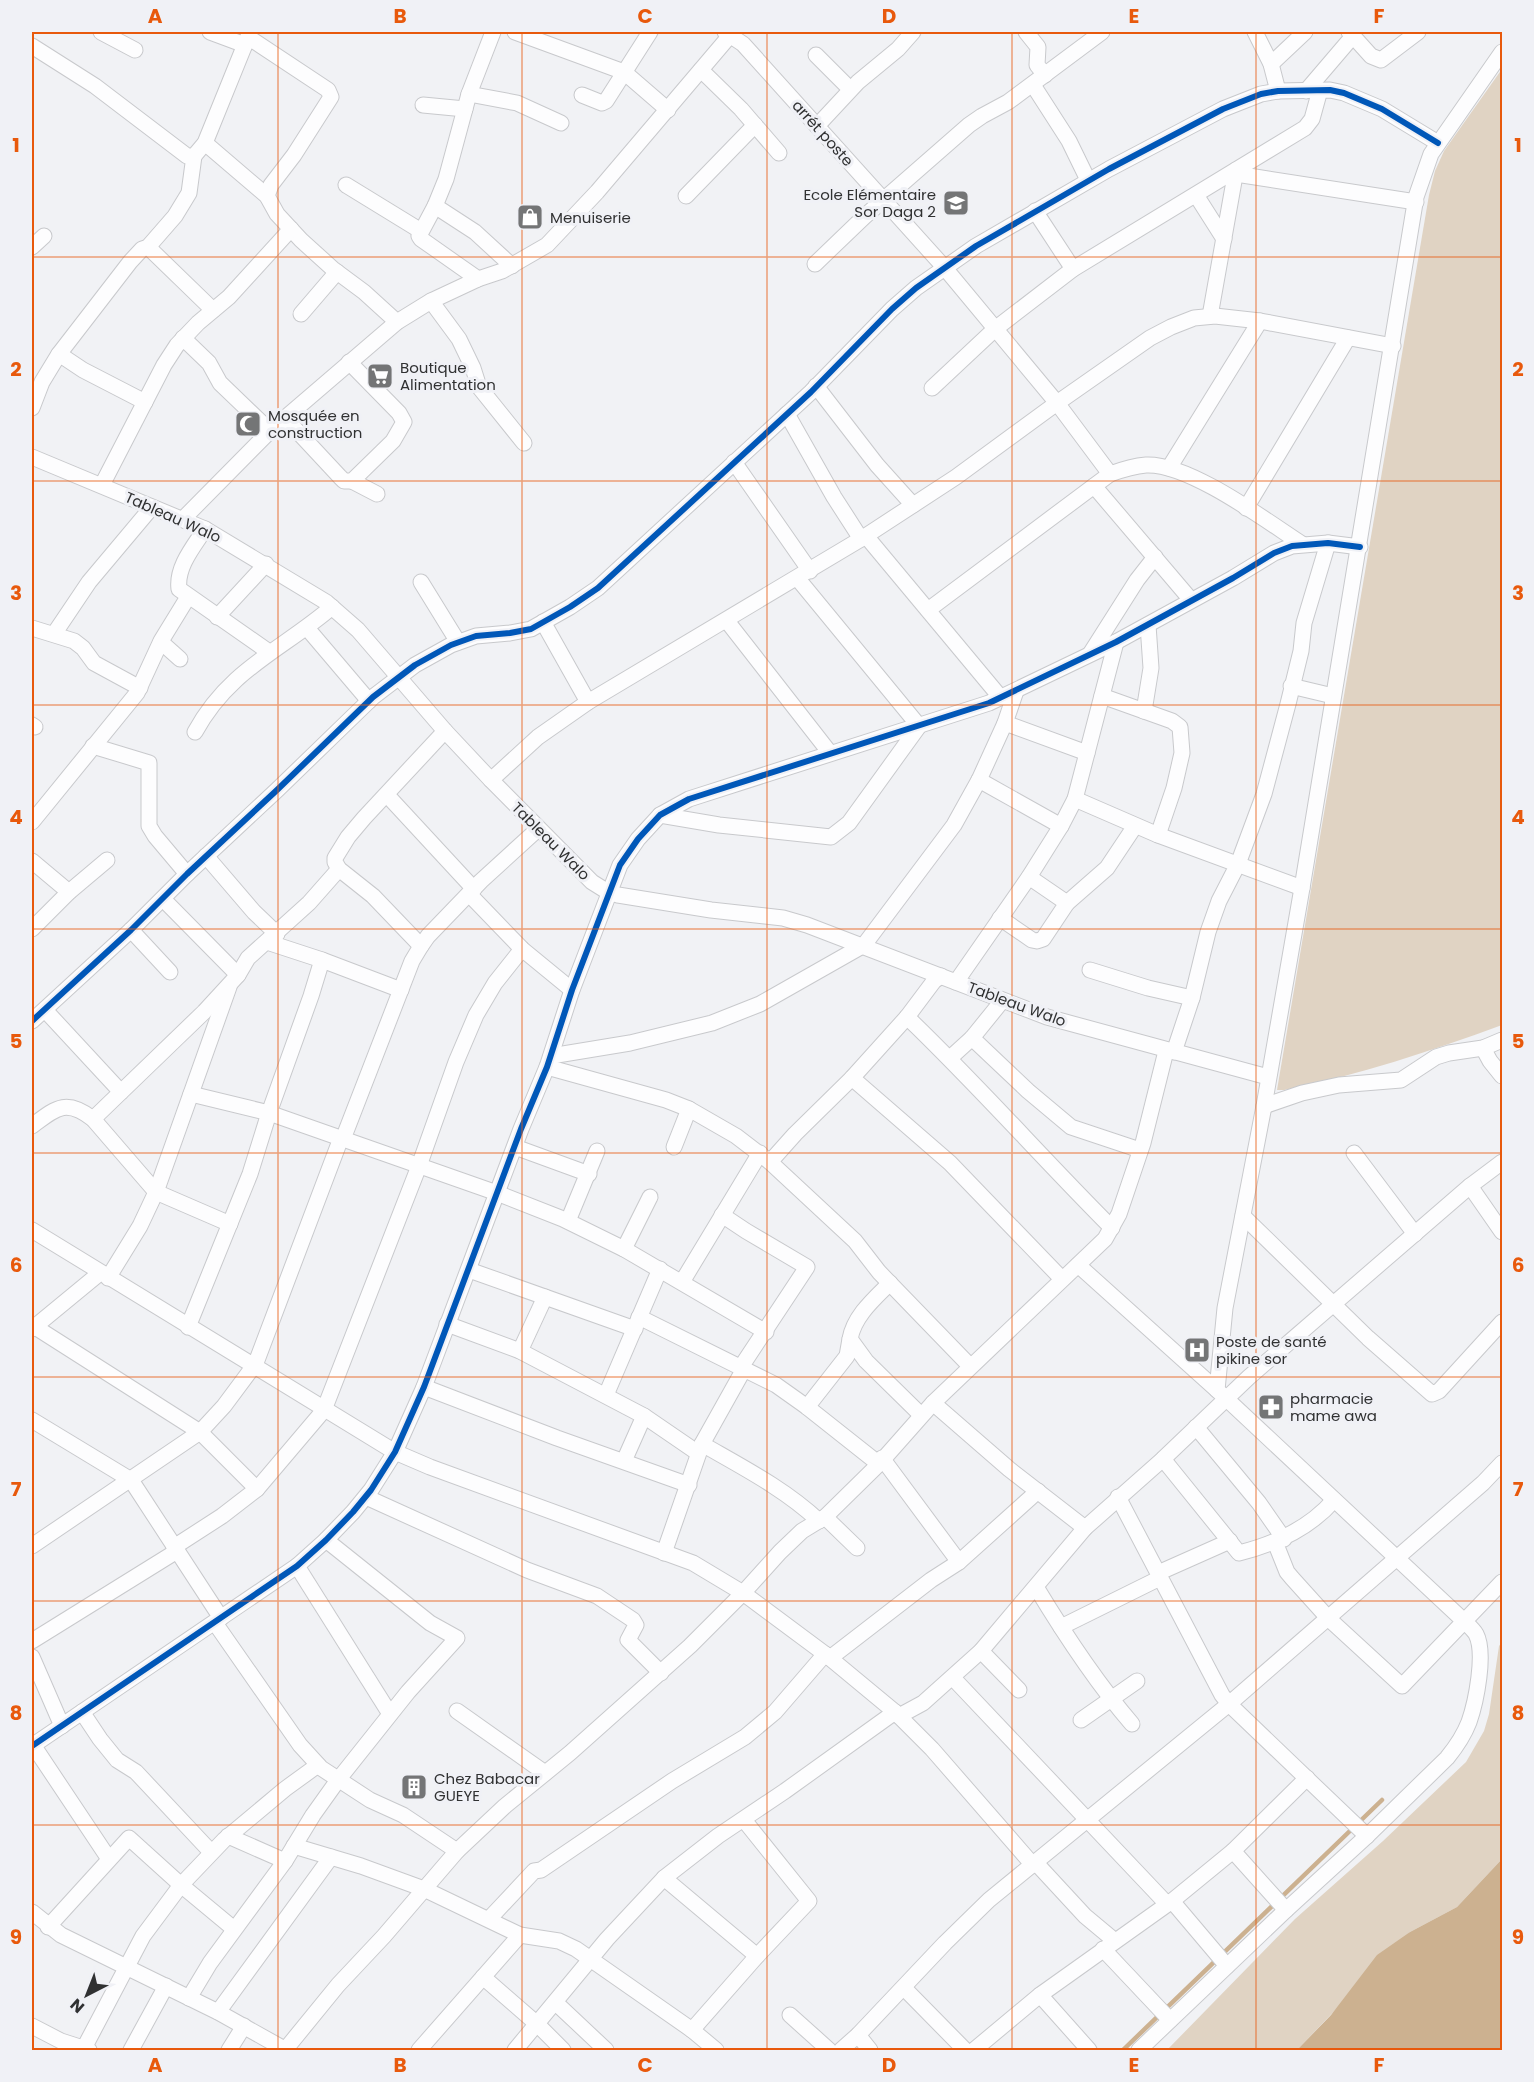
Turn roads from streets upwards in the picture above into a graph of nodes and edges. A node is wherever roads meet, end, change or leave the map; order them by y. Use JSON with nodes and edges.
{"nodes":[{"id":1,"x":101,"y":32,"type":"edge"},
{"id":2,"x":210,"y":32,"type":"edge"},
{"id":3,"x":493,"y":32,"type":"edge"},
{"id":4,"x":515,"y":32,"type":"edge"},
{"id":5,"x":650,"y":32,"type":"edge"},
{"id":6,"x":913,"y":32,"type":"edge"},
{"id":7,"x":1026,"y":32,"type":"edge"},
{"id":8,"x":1102,"y":32,"type":"edge"},
{"id":9,"x":1255,"y":32,"type":"edge"},
{"id":10,"x":1305,"y":32,"type":"edge"},
{"id":11,"x":1418,"y":32,"type":"edge"},
{"id":12,"x":729,"y":33,"type":"edge"},
{"id":13,"x":1351,"y":34,"type":"edge"},
{"id":14,"x":247,"y":38,"type":"edge"},
{"id":15,"x":32,"y":46,"type":"edge"},
{"id":16,"x":135,"y":50,"type":"dead end"},
{"id":17,"x":1503,"y":52,"type":"edge"},
{"id":18,"x":816,"y":55,"type":"dead end"},
{"id":19,"x":1271,"y":64,"type":"junction"},
{"id":20,"x":701,"y":70,"type":"junction"},
{"id":21,"x":624,"y":72,"type":"junction"},
{"id":22,"x":1045,"y":75,"type":"junction"},
{"id":23,"x":1033,"y":85,"type":"junction"},
{"id":24,"x":850,"y":89,"type":"junction"},
{"id":25,"x":1313,"y":90,"type":"junction"},
{"id":26,"x":1278,"y":91,"type":"junction"},
{"id":27,"x":582,"y":95,"type":"dead end"},
{"id":28,"x":467,"y":101,"type":"junction"},
{"id":29,"x":423,"y":105,"type":"dead end"},
{"id":30,"x":668,"y":110,"type":"junction"},
{"id":31,"x":561,"y":123,"type":"dead end"},
{"id":32,"x":755,"y":125,"type":"junction"},
{"id":33,"x":817,"y":126,"type":"junction"},
{"id":34,"x":205,"y":143,"type":"junction"},
{"id":35,"x":1438,"y":143,"type":"junction"},
{"id":36,"x":779,"y":153,"type":"dead end"},
{"id":37,"x":194,"y":156,"type":"junction"},
{"id":38,"x":1236,"y":172,"type":"junction"},
{"id":39,"x":1088,"y":180,"type":"junction"},
{"id":40,"x":346,"y":185,"type":"dead end"},
{"id":41,"x":1196,"y":195,"type":"junction"},
{"id":42,"x":267,"y":196,"type":"junction"},
{"id":43,"x":686,"y":196,"type":"dead end"},
{"id":44,"x":884,"y":200,"type":"junction"},
{"id":45,"x":1416,"y":202,"type":"junction"},
{"id":46,"x":435,"y":206,"type":"junction"},
{"id":47,"x":1035,"y":211,"type":"junction"},
{"id":48,"x":291,"y":230,"type":"junction"},
{"id":49,"x":421,"y":231,"type":"junction"},
{"id":50,"x":44,"y":236,"type":"dead end"},
{"id":51,"x":1224,"y":239,"type":"junction"},
{"id":52,"x":32,"y":247,"type":"edge"},
{"id":53,"x":147,"y":247,"type":"junction"},
{"id":54,"x":815,"y":264,"type":"dead end"},
{"id":55,"x":512,"y":266,"type":"junction"},
{"id":56,"x":944,"y":267,"type":"junction"},
{"id":57,"x":1073,"y":269,"type":"junction"},
{"id":58,"x":337,"y":272,"type":"junction"},
{"id":59,"x":478,"y":279,"type":"junction"},
{"id":60,"x":431,"y":301,"type":"junction"},
{"id":61,"x":213,"y":310,"type":"junction"},
{"id":62,"x":301,"y":315,"type":"dead end"},
{"id":63,"x":1210,"y":316,"type":"junction"},
{"id":64,"x":1260,"y":321,"type":"junction"},
{"id":65,"x":397,"y":322,"type":"junction"},
{"id":66,"x":994,"y":328,"type":"junction"},
{"id":67,"x":183,"y":338,"type":"junction"},
{"id":68,"x":1348,"y":338,"type":"junction"},
{"id":69,"x":1393,"y":345,"type":"junction"},
{"id":70,"x":59,"y":354,"type":"junction"},
{"id":71,"x":350,"y":362,"type":"junction"},
{"id":72,"x":816,"y":387,"type":"junction"},
{"id":73,"x":932,"y":387,"type":"dead end"},
{"id":74,"x":145,"y":402,"type":"junction"},
{"id":75,"x":1058,"y":403,"type":"junction"},
{"id":76,"x":32,"y":408,"type":"edge"},
{"id":77,"x":787,"y":414,"type":"junction"},
{"id":78,"x":285,"y":418,"type":"junction"},
{"id":79,"x":270,"y":431,"type":"junction"},
{"id":80,"x":524,"y":443,"type":"dead end"},
{"id":81,"x":32,"y":457,"type":"edge"},
{"id":82,"x":734,"y":462,"type":"junction"},
{"id":83,"x":1169,"y":468,"type":"junction"},
{"id":84,"x":1110,"y":474,"type":"junction"},
{"id":85,"x":352,"y":481,"type":"junction"},
{"id":86,"x":102,"y":485,"type":"junction"},
{"id":87,"x":1094,"y":486,"type":"junction"},
{"id":88,"x":377,"y":494,"type":"dead end"},
{"id":89,"x":913,"y":505,"type":"junction"},
{"id":90,"x":152,"y":507,"type":"junction"},
{"id":91,"x":1246,"y":508,"type":"junction"},
{"id":92,"x":183,"y":519,"type":"junction"},
{"id":93,"x":206,"y":529,"type":"junction"},
{"id":94,"x":864,"y":538,"type":"junction"},
{"id":95,"x":1328,"y":543,"type":"junction"},
{"id":96,"x":1302,"y":544,"type":"junction"},
{"id":97,"x":1360,"y":547,"type":"junction"},
{"id":98,"x":1155,"y":557,"type":"junction"},
{"id":99,"x":266,"y":564,"type":"junction"},
{"id":100,"x":804,"y":575,"type":"junction"},
{"id":101,"x":421,"y":582,"type":"dead end"},
{"id":102,"x":188,"y":597,"type":"junction"},
{"id":103,"x":1191,"y":600,"type":"junction"},
{"id":104,"x":332,"y":607,"type":"junction"},
{"id":105,"x":928,"y":610,"type":"junction"},
{"id":106,"x":217,"y":617,"type":"junction"},
{"id":107,"x":727,"y":621,"type":"junction"},
{"id":108,"x":543,"y":622,"type":"junction"},
{"id":109,"x":1148,"y":625,"type":"junction"},
{"id":110,"x":32,"y":628,"type":"edge"},
{"id":111,"x":307,"y":628,"type":"junction"},
{"id":112,"x":54,"y":634,"type":"junction"},
{"id":113,"x":161,"y":642,"type":"junction"},
{"id":114,"x":458,"y":642,"type":"junction"},
{"id":115,"x":1116,"y":642,"type":"junction"},
{"id":116,"x":269,"y":652,"type":"junction"},
{"id":117,"x":1089,"y":656,"type":"junction"},
{"id":118,"x":180,"y":659,"type":"dead end"},
{"id":119,"x":399,"y":677,"type":"junction"},
{"id":120,"x":1291,"y":686,"type":"junction"},
{"id":121,"x":140,"y":688,"type":"junction"},
{"id":122,"x":1016,"y":691,"type":"junction"},
{"id":123,"x":1102,"y":696,"type":"junction"},
{"id":124,"x":1333,"y":696,"type":"junction"},
{"id":125,"x":1001,"y":698,"type":"junction"},
{"id":126,"x":369,"y":700,"type":"junction"},
{"id":127,"x":588,"y":702,"type":"junction"},
{"id":128,"x":1144,"y":711,"type":"junction"},
{"id":129,"x":1005,"y":723,"type":"junction"},
{"id":130,"x":919,"y":726,"type":"junction"},
{"id":131,"x":445,"y":731,"type":"junction"},
{"id":132,"x":195,"y":732,"type":"dead end"},
{"id":133,"x":93,"y":746,"type":"junction"},
{"id":134,"x":830,"y":753,"type":"junction"},
{"id":135,"x":1087,"y":753,"type":"junction"},
{"id":136,"x":490,"y":780,"type":"junction"},
{"id":137,"x":979,"y":780,"type":"junction"},
{"id":138,"x":387,"y":795,"type":"junction"},
{"id":139,"x":1075,"y":799,"type":"junction"},
{"id":140,"x":660,"y":815,"type":"junction"},
{"id":141,"x":32,"y":822,"type":"edge"},
{"id":142,"x":1061,"y":826,"type":"junction"},
{"id":143,"x":1135,"y":826,"type":"junction"},
{"id":144,"x":538,"y":829,"type":"junction"},
{"id":145,"x":1158,"y":835,"type":"junction"},
{"id":146,"x":206,"y":856,"type":"junction"},
{"id":147,"x":107,"y":860,"type":"dead end"},
{"id":148,"x":32,"y":861,"type":"edge"},
{"id":149,"x":1238,"y":864,"type":"junction"},
{"id":150,"x":339,"y":869,"type":"junction"},
{"id":151,"x":187,"y":873,"type":"junction"},
{"id":152,"x":1029,"y":878,"type":"junction"},
{"id":153,"x":1302,"y":888,"type":"junction"},
{"id":154,"x":471,"y":891,"type":"junction"},
{"id":155,"x":69,"y":892,"type":"junction"},
{"id":156,"x":608,"y":892,"type":"junction"},
{"id":157,"x":163,"y":899,"type":"junction"},
{"id":158,"x":1067,"y":903,"type":"junction"},
{"id":159,"x":1000,"y":918,"type":"junction"},
{"id":160,"x":32,"y":929,"type":"edge"},
{"id":161,"x":131,"y":930,"type":"junction"},
{"id":162,"x":272,"y":938,"type":"junction"},
{"id":163,"x":864,"y":945,"type":"junction"},
{"id":164,"x":421,"y":946,"type":"junction"},
{"id":165,"x":522,"y":950,"type":"junction"},
{"id":166,"x":322,"y":960,"type":"junction"},
{"id":167,"x":1090,"y":970,"type":"dead end"},
{"id":168,"x":170,"y":972,"type":"dead end"},
{"id":169,"x":941,"y":976,"type":"junction"},
{"id":170,"x":233,"y":981,"type":"junction"},
{"id":171,"x":956,"y":982,"type":"junction"},
{"id":172,"x":401,"y":990,"type":"junction"},
{"id":173,"x":573,"y":990,"type":"junction"},
{"id":174,"x":1192,"y":998,"type":"junction"},
{"id":175,"x":1002,"y":1001,"type":"junction"},
{"id":176,"x":45,"y":1010,"type":"junction"},
{"id":177,"x":907,"y":1017,"type":"junction"},
{"id":178,"x":32,"y":1021,"type":"edge"},
{"id":179,"x":972,"y":1038,"type":"junction"},
{"id":180,"x":1503,"y":1040,"type":"edge"},
{"id":181,"x":1483,"y":1048,"type":"junction"},
{"id":182,"x":1170,"y":1051,"type":"junction"},
{"id":183,"x":950,"y":1058,"type":"junction"},
{"id":184,"x":549,"y":1062,"type":"junction"},
{"id":185,"x":1503,"y":1076,"type":"edge"},
{"id":186,"x":1268,"y":1077,"type":"junction"},
{"id":187,"x":852,"y":1078,"type":"junction"},
{"id":188,"x":121,"y":1092,"type":"junction"},
{"id":189,"x":191,"y":1094,"type":"junction"},
{"id":190,"x":1263,"y":1106,"type":"junction"},
{"id":191,"x":689,"y":1109,"type":"junction"},
{"id":192,"x":268,"y":1113,"type":"junction"},
{"id":193,"x":93,"y":1119,"type":"junction"},
{"id":194,"x":32,"y":1126,"type":"edge"},
{"id":195,"x":342,"y":1138,"type":"junction"},
{"id":196,"x":515,"y":1147,"type":"junction"},
{"id":197,"x":674,"y":1147,"type":"dead end"},
{"id":198,"x":1140,"y":1150,"type":"junction"},
{"id":199,"x":597,"y":1151,"type":"dead end"},
{"id":200,"x":1354,"y":1153,"type":"dead end"},
{"id":201,"x":765,"y":1157,"type":"junction"},
{"id":202,"x":1503,"y":1162,"type":"edge"},
{"id":203,"x":419,"y":1166,"type":"junction"},
{"id":204,"x":589,"y":1174,"type":"junction"},
{"id":205,"x":1470,"y":1186,"type":"junction"},
{"id":206,"x":156,"y":1192,"type":"junction"},
{"id":207,"x":497,"y":1193,"type":"junction"},
{"id":208,"x":650,"y":1197,"type":"dead end"},
{"id":209,"x":722,"y":1215,"type":"junction"},
{"id":210,"x":1243,"y":1216,"type":"junction"},
{"id":211,"x":568,"y":1221,"type":"junction"},
{"id":212,"x":230,"y":1224,"type":"junction"},
{"id":213,"x":1112,"y":1228,"type":"junction"},
{"id":214,"x":32,"y":1230,"type":"edge"},
{"id":215,"x":1503,"y":1232,"type":"edge"},
{"id":216,"x":1416,"y":1234,"type":"junction"},
{"id":217,"x":624,"y":1249,"type":"junction"},
{"id":218,"x":1078,"y":1265,"type":"junction"},
{"id":219,"x":660,"y":1269,"type":"junction"},
{"id":220,"x":469,"y":1270,"type":"junction"},
{"id":221,"x":104,"y":1275,"type":"junction"},
{"id":222,"x":1062,"y":1279,"type":"junction"},
{"id":223,"x":682,"y":1282,"type":"junction"},
{"id":224,"x":890,"y":1283,"type":"junction"},
{"id":225,"x":545,"y":1297,"type":"junction"},
{"id":226,"x":1334,"y":1304,"type":"junction"},
{"id":227,"x":1503,"y":1322,"type":"edge"},
{"id":228,"x":637,"y":1323,"type":"junction"},
{"id":229,"x":447,"y":1324,"type":"junction"},
{"id":230,"x":32,"y":1327,"type":"edge"},
{"id":231,"x":188,"y":1327,"type":"junction"},
{"id":232,"x":766,"y":1332,"type":"junction"},
{"id":233,"x":850,"y":1340,"type":"junction"},
{"id":234,"x":520,"y":1352,"type":"junction"},
{"id":235,"x":970,"y":1366,"type":"junction"},
{"id":236,"x":254,"y":1367,"type":"junction"},
{"id":237,"x":743,"y":1368,"type":"junction"},
{"id":238,"x":424,"y":1387,"type":"junction"},
{"id":239,"x":1222,"y":1394,"type":"junction"},
{"id":240,"x":606,"y":1395,"type":"junction"},
{"id":241,"x":933,"y":1403,"type":"junction"},
{"id":242,"x":807,"y":1407,"type":"junction"},
{"id":243,"x":324,"y":1410,"type":"junction"},
{"id":244,"x":921,"y":1415,"type":"junction"},
{"id":245,"x":644,"y":1416,"type":"junction"},
{"id":246,"x":32,"y":1419,"type":"edge"},
{"id":247,"x":1196,"y":1427,"type":"junction"},
{"id":248,"x":200,"y":1432,"type":"junction"},
{"id":249,"x":700,"y":1448,"type":"junction"},
{"id":250,"x":395,"y":1452,"type":"junction"},
{"id":251,"x":1163,"y":1459,"type":"junction"},
{"id":252,"x":624,"y":1461,"type":"junction"},
{"id":253,"x":881,"y":1461,"type":"junction"},
{"id":254,"x":1503,"y":1463,"type":"edge"},
{"id":255,"x":131,"y":1480,"type":"junction"},
{"id":256,"x":689,"y":1485,"type":"junction"},
{"id":257,"x":257,"y":1489,"type":"junction"},
{"id":258,"x":1038,"y":1491,"type":"junction"},
{"id":259,"x":366,"y":1497,"type":"junction"},
{"id":260,"x":1118,"y":1497,"type":"junction"},
{"id":261,"x":1334,"y":1500,"type":"junction"},
{"id":262,"x":822,"y":1519,"type":"junction"},
{"id":263,"x":1085,"y":1528,"type":"junction"},
{"id":264,"x":326,"y":1540,"type":"junction"},
{"id":265,"x":1230,"y":1541,"type":"junction"},
{"id":266,"x":1279,"y":1541,"type":"junction"},
{"id":267,"x":32,"y":1546,"type":"edge"},
{"id":268,"x":857,"y":1548,"type":"dead end"},
{"id":269,"x":176,"y":1549,"type":"junction"},
{"id":270,"x":664,"y":1553,"type":"junction"},
{"id":271,"x":1397,"y":1558,"type":"junction"},
{"id":272,"x":958,"y":1562,"type":"junction"},
{"id":273,"x":297,"y":1566,"type":"junction"},
{"id":274,"x":1159,"y":1575,"type":"junction"},
{"id":275,"x":1503,"y":1582,"type":"edge"},
{"id":276,"x":1036,"y":1587,"type":"junction"},
{"id":277,"x":743,"y":1593,"type":"junction"},
{"id":278,"x":1329,"y":1619,"type":"junction"},
{"id":279,"x":218,"y":1620,"type":"junction"},
{"id":280,"x":1464,"y":1621,"type":"junction"},
{"id":281,"x":1061,"y":1627,"type":"junction"},
{"id":282,"x":32,"y":1641,"type":"edge"},
{"id":283,"x":981,"y":1651,"type":"junction"},
{"id":284,"x":828,"y":1656,"type":"junction"},
{"id":285,"x":32,"y":1657,"type":"edge"},
{"id":286,"x":661,"y":1673,"type":"junction"},
{"id":287,"x":953,"y":1678,"type":"junction"},
{"id":288,"x":1137,"y":1681,"type":"dead end"},
{"id":289,"x":1019,"y":1690,"type":"dead end"},
{"id":290,"x":1110,"y":1699,"type":"junction"},
{"id":291,"x":1229,"y":1704,"type":"junction"},
{"id":292,"x":457,"y":1711,"type":"dead end"},
{"id":293,"x":82,"y":1712,"type":"junction"},
{"id":294,"x":390,"y":1714,"type":"junction"},
{"id":295,"x":897,"y":1714,"type":"junction"},
{"id":296,"x":1081,"y":1720,"type":"dead end"},
{"id":297,"x":1132,"y":1724,"type":"dead end"},
{"id":298,"x":62,"y":1726,"type":"junction"},
{"id":299,"x":32,"y":1745,"type":"edge"},
{"id":300,"x":318,"y":1765,"type":"junction"},
{"id":301,"x":544,"y":1773,"type":"junction"},
{"id":302,"x":1306,"y":1778,"type":"junction"},
{"id":303,"x":338,"y":1780,"type":"junction"},
{"id":304,"x":744,"y":1820,"type":"junction"},
{"id":305,"x":1087,"y":1821,"type":"junction"},
{"id":306,"x":228,"y":1836,"type":"junction"},
{"id":307,"x":1367,"y":1836,"type":"junction"},
{"id":308,"x":294,"y":1846,"type":"junction"},
{"id":309,"x":457,"y":1851,"type":"junction"},
{"id":310,"x":1233,"y":1851,"type":"junction"},
{"id":311,"x":211,"y":1852,"type":"junction"},
{"id":312,"x":331,"y":1857,"type":"junction"},
{"id":313,"x":109,"y":1859,"type":"junction"},
{"id":314,"x":285,"y":1861,"type":"junction"},
{"id":315,"x":1035,"y":1864,"type":"junction"},
{"id":316,"x":664,"y":1878,"type":"junction"},
{"id":317,"x":181,"y":1885,"type":"junction"},
{"id":318,"x":424,"y":1889,"type":"junction"},
{"id":319,"x":1169,"y":1902,"type":"junction"},
{"id":320,"x":1286,"y":1910,"type":"junction"},
{"id":321,"x":32,"y":1912,"type":"edge"},
{"id":322,"x":489,"y":1919,"type":"junction"},
{"id":323,"x":48,"y":1927,"type":"junction"},
{"id":324,"x":234,"y":1929,"type":"junction"},
{"id":325,"x":520,"y":1935,"type":"junction"},
{"id":326,"x":1109,"y":1945,"type":"junction"},
{"id":327,"x":757,"y":1956,"type":"junction"},
{"id":328,"x":591,"y":1959,"type":"junction"},
{"id":329,"x":1227,"y":1966,"type":"junction"},
{"id":330,"x":127,"y":1967,"type":"junction"},
{"id":331,"x":483,"y":1977,"type":"junction"},
{"id":332,"x":166,"y":1986,"type":"junction"},
{"id":333,"x":904,"y":1988,"type":"junction"},
{"id":334,"x":1040,"y":1995,"type":"junction"},
{"id":335,"x":189,"y":1998,"type":"junction"},
{"id":336,"x":555,"y":2003,"type":"junction"},
{"id":337,"x":218,"y":2012,"type":"junction"},
{"id":338,"x":790,"y":2015,"type":"dead end"},
{"id":339,"x":1170,"y":2020,"type":"junction"},
{"id":340,"x":537,"y":2024,"type":"junction"},
{"id":341,"x":32,"y":2026,"type":"edge"},
{"id":342,"x":244,"y":2026,"type":"junction"},
{"id":343,"x":692,"y":2030,"type":"junction"},
{"id":344,"x":858,"y":2035,"type":"junction"},
{"id":345,"x":85,"y":2050,"type":"edge"},
{"id":346,"x":130,"y":2050,"type":"edge"},
{"id":347,"x":230,"y":2050,"type":"edge"},
{"id":348,"x":285,"y":2050,"type":"edge"},
{"id":349,"x":419,"y":2050,"type":"edge"},
{"id":350,"x":515,"y":2050,"type":"edge"},
{"id":351,"x":563,"y":2050,"type":"edge"},
{"id":352,"x":606,"y":2050,"type":"edge"},
{"id":353,"x":716,"y":2050,"type":"edge"},
{"id":354,"x":829,"y":2050,"type":"edge"},
{"id":355,"x":841,"y":2050,"type":"edge"},
{"id":356,"x":870,"y":2050,"type":"edge"},
{"id":357,"x":965,"y":2050,"type":"edge"},
{"id":358,"x":974,"y":2050,"type":"edge"},
{"id":359,"x":1089,"y":2050,"type":"edge"},
{"id":360,"x":1138,"y":2050,"type":"edge"}],
"edges":[{"from":1,"to":16,"type":"street"},
{"from":2,"to":14,"type":"street"},
{"from":3,"to":28,"type":"street"},
{"from":4,"to":21,"type":"street"},
{"from":5,"to":21,"type":"street"},
{"from":6,"to":24,"type":"street"},
{"from":7,"to":22,"type":"street"},
{"from":8,"to":22,"type":"street"},
{"from":9,"to":19,"type":"street"},
{"from":10,"to":19,"type":"street"},
{"from":11,"to":13,"type":"street"},
{"from":12,"to":20,"type":"street"},
{"from":12,"to":33,"type":"street","name":"arrét poste"},
{"from":13,"to":25,"type":"street"},
{"from":14,"to":34,"type":"street"},
{"from":14,"to":42,"type":"street"},
{"from":15,"to":37,"type":"street"},
{"from":17,"to":35,"type":"street"},
{"from":18,"to":24,"type":"street"},
{"from":19,"to":26,"type":"street"},
{"from":20,"to":30,"type":"street"},
{"from":20,"to":32,"type":"street"},
{"from":21,"to":27,"type":"street"},
{"from":21,"to":30,"type":"street"},
{"from":22,"to":23,"type":"street"},
{"from":23,"to":39,"type":"street"},
{"from":23,"to":44,"type":"street"},
{"from":24,"to":33,"type":"street"},
{"from":25,"to":26,"type":"street"},
{"from":25,"to":35,"type":"street"},
{"from":25,"to":38,"type":"street"},
{"from":26,"to":39,"type":"street"},
{"from":28,"to":29,"type":"street"},
{"from":28,"to":31,"type":"street"},
{"from":28,"to":46,"type":"street"},
{"from":30,"to":55,"type":"street"},
{"from":32,"to":36,"type":"street"},
{"from":32,"to":43,"type":"street"},
{"from":33,"to":44,"type":"street","name":"arrét poste"},
{"from":34,"to":37,"type":"street"},
{"from":34,"to":42,"type":"street"},
{"from":35,"to":45,"type":"street"},
{"from":37,"to":53,"type":"street"},
{"from":38,"to":41,"type":"street"},
{"from":38,"to":45,"type":"street"},
{"from":38,"to":51,"type":"street"},
{"from":39,"to":47,"type":"street"},
{"from":40,"to":49,"type":"street"},
{"from":41,"to":51,"type":"street"},
{"from":41,"to":57,"type":"street"},
{"from":42,"to":48,"type":"street"},
{"from":44,"to":54,"type":"street"},
{"from":44,"to":56,"type":"street","name":"arrét poste"},
{"from":45,"to":69,"type":"street"},
{"from":46,"to":49,"type":"street"},
{"from":46,"to":55,"type":"street"},
{"from":47,"to":56,"type":"street"},
{"from":47,"to":57,"type":"street"},
{"from":48,"to":58,"type":"street"},
{"from":48,"to":61,"type":"street"},
{"from":49,"to":59,"type":"street"},
{"from":50,"to":52,"type":"street"},
{"from":51,"to":63,"type":"street"},
{"from":53,"to":61,"type":"street"},
{"from":53,"to":70,"type":"street"},
{"from":55,"to":59,"type":"street"},
{"from":56,"to":66,"type":"street","name":"arrét poste"},
{"from":56,"to":72,"type":"street"},
{"from":57,"to":66,"type":"street"},
{"from":58,"to":62,"type":"street"},
{"from":58,"to":65,"type":"street"},
{"from":59,"to":60,"type":"street"},
{"from":60,"to":65,"type":"street"},
{"from":60,"to":80,"type":"street"},
{"from":61,"to":67,"type":"street"},
{"from":63,"to":64,"type":"street"},
{"from":63,"to":75,"type":"street"},
{"from":64,"to":68,"type":"street"},
{"from":64,"to":83,"type":"street"},
{"from":65,"to":71,"type":"street"},
{"from":66,"to":73,"type":"street"},
{"from":66,"to":75,"type":"street","name":"arrét poste"},
{"from":67,"to":74,"type":"street"},
{"from":67,"to":79,"type":"street"},
{"from":68,"to":69,"type":"street"},
{"from":68,"to":91,"type":"street"},
{"from":69,"to":97,"type":"street"},
{"from":70,"to":74,"type":"street"},
{"from":70,"to":76,"type":"street"},
{"from":71,"to":78,"type":"street"},
{"from":71,"to":85,"type":"street"},
{"from":72,"to":77,"type":"street"},
{"from":72,"to":89,"type":"street"},
{"from":74,"to":86,"type":"street"},
{"from":75,"to":84,"type":"street","name":"arrét poste"},
{"from":75,"to":89,"type":"street"},
{"from":77,"to":82,"type":"street"},
{"from":77,"to":94,"type":"street"},
{"from":78,"to":79,"type":"street"},
{"from":78,"to":85,"type":"street"},
{"from":79,"to":92,"type":"street"},
{"from":81,"to":86,"type":"street","name":"Tableau Walo"},
{"from":82,"to":100,"type":"street"},
{"from":82,"to":108,"type":"street"},
{"from":83,"to":84,"type":"street"},
{"from":83,"to":91,"type":"street"},
{"from":84,"to":87,"type":"street"},
{"from":85,"to":88,"type":"street"},
{"from":86,"to":90,"type":"street","name":"Tableau Walo"},
{"from":87,"to":98,"type":"street"},
{"from":87,"to":105,"type":"street"},
{"from":89,"to":94,"type":"street"},
{"from":90,"to":92,"type":"street","name":"Tableau Walo"},
{"from":90,"to":112,"type":"street"},
{"from":91,"to":96,"type":"street"},
{"from":92,"to":93,"type":"street","name":"Tableau Walo"},
{"from":93,"to":99,"type":"street","name":"Tableau Walo"},
{"from":93,"to":102,"type":"street"},
{"from":94,"to":100,"type":"street"},
{"from":94,"to":105,"type":"street"},
{"from":95,"to":96,"type":"street"},
{"from":95,"to":97,"type":"street"},
{"from":95,"to":120,"type":"street"},
{"from":96,"to":103,"type":"street"},
{"from":97,"to":124,"type":"street"},
{"from":98,"to":103,"type":"street"},
{"from":98,"to":117,"type":"street"},
{"from":99,"to":104,"type":"street","name":"Tableau Walo"},
{"from":99,"to":106,"type":"street"},
{"from":100,"to":107,"type":"street"},
{"from":100,"to":130,"type":"street"},
{"from":101,"to":114,"type":"street"},
{"from":102,"to":106,"type":"street"},
{"from":102,"to":113,"type":"street"},
{"from":103,"to":109,"type":"street"},
{"from":104,"to":111,"type":"street"},
{"from":104,"to":119,"type":"street","name":"Tableau Walo"},
{"from":105,"to":125,"type":"street"},
{"from":106,"to":116,"type":"street"},
{"from":107,"to":127,"type":"street"},
{"from":107,"to":134,"type":"street"},
{"from":108,"to":114,"type":"street"},
{"from":108,"to":127,"type":"street"},
{"from":109,"to":115,"type":"street"},
{"from":109,"to":128,"type":"street"},
{"from":110,"to":112,"type":"street"},
{"from":111,"to":116,"type":"street"},
{"from":111,"to":126,"type":"street"},
{"from":112,"to":121,"type":"street"},
{"from":113,"to":118,"type":"street"},
{"from":113,"to":121,"type":"street"},
{"from":114,"to":119,"type":"street"},
{"from":115,"to":117,"type":"street"},
{"from":115,"to":123,"type":"street"},
{"from":116,"to":132,"type":"street"},
{"from":117,"to":122,"type":"street"},
{"from":119,"to":126,"type":"street"},
{"from":119,"to":131,"type":"street","name":"Tableau Walo"},
{"from":120,"to":124,"type":"street"},
{"from":120,"to":149,"type":"street"},
{"from":121,"to":133,"type":"street"},
{"from":122,"to":125,"type":"street"},
{"from":122,"to":129,"type":"street"},
{"from":123,"to":128,"type":"street"},
{"from":123,"to":135,"type":"street"},
{"from":124,"to":153,"type":"street"},
{"from":125,"to":130,"type":"street"},
{"from":126,"to":146,"type":"street"},
{"from":127,"to":136,"type":"street"},
{"from":128,"to":145,"type":"street"},
{"from":129,"to":135,"type":"street"},
{"from":129,"to":137,"type":"street"},
{"from":130,"to":134,"type":"street"},
{"from":130,"to":140,"type":"street"},
{"from":131,"to":136,"type":"street","name":"Tableau Walo"},
{"from":131,"to":138,"type":"street"},
{"from":133,"to":141,"type":"street"},
{"from":133,"to":151,"type":"street"},
{"from":134,"to":140,"type":"street"},
{"from":135,"to":139,"type":"street"},
{"from":136,"to":144,"type":"street","name":"Tableau Walo"},
{"from":137,"to":142,"type":"street"},
{"from":137,"to":163,"type":"street"},
{"from":138,"to":150,"type":"street"},
{"from":138,"to":154,"type":"street"},
{"from":139,"to":142,"type":"street"},
{"from":139,"to":143,"type":"street"},
{"from":140,"to":156,"type":"street"},
{"from":142,"to":152,"type":"street"},
{"from":143,"to":145,"type":"street"},
{"from":143,"to":158,"type":"street"},
{"from":144,"to":154,"type":"street"},
{"from":144,"to":156,"type":"street","name":"Tableau Walo"},
{"from":145,"to":149,"type":"street"},
{"from":146,"to":151,"type":"street"},
{"from":146,"to":162,"type":"street"},
{"from":147,"to":155,"type":"street"},
{"from":148,"to":155,"type":"street"},
{"from":149,"to":153,"type":"street"},
{"from":149,"to":174,"type":"street"},
{"from":150,"to":162,"type":"street"},
{"from":150,"to":164,"type":"street"},
{"from":151,"to":157,"type":"street"},
{"from":152,"to":158,"type":"street"},
{"from":152,"to":159,"type":"street"},
{"from":153,"to":186,"type":"street"},
{"from":154,"to":164,"type":"street"},
{"from":154,"to":165,"type":"street"},
{"from":155,"to":160,"type":"street"},
{"from":156,"to":163,"type":"street","name":"Tableau Walo"},
{"from":156,"to":173,"type":"street"},
{"from":157,"to":161,"type":"street"},
{"from":157,"to":170,"type":"street"},
{"from":158,"to":159,"type":"street"},
{"from":159,"to":171,"type":"street"},
{"from":161,"to":168,"type":"street"},
{"from":161,"to":176,"type":"street"},
{"from":162,"to":166,"type":"street"},
{"from":162,"to":170,"type":"street"},
{"from":163,"to":169,"type":"street","name":"Tableau Walo"},
{"from":163,"to":184,"type":"street"},
{"from":164,"to":172,"type":"street"},
{"from":165,"to":173,"type":"street"},
{"from":165,"to":203,"type":"street"},
{"from":166,"to":172,"type":"street"},
{"from":166,"to":192,"type":"street"},
{"from":167,"to":174,"type":"street"},
{"from":169,"to":171,"type":"street","name":"Tableau Walo"},
{"from":169,"to":177,"type":"street"},
{"from":170,"to":188,"type":"street"},
{"from":170,"to":189,"type":"street"},
{"from":171,"to":175,"type":"street","name":"Tableau Walo"},
{"from":172,"to":195,"type":"street"},
{"from":173,"to":184,"type":"street"},
{"from":174,"to":182,"type":"street"},
{"from":175,"to":179,"type":"street"},
{"from":175,"to":182,"type":"street","name":"Tableau Walo"},
{"from":176,"to":178,"type":"street"},
{"from":176,"to":188,"type":"street"},
{"from":177,"to":183,"type":"street"},
{"from":177,"to":187,"type":"street"},
{"from":179,"to":183,"type":"street"},
{"from":179,"to":198,"type":"street"},
{"from":180,"to":181,"type":"street"},
{"from":181,"to":185,"type":"street"},
{"from":181,"to":190,"type":"street"},
{"from":182,"to":186,"type":"street","name":"Tableau Walo"},
{"from":182,"to":198,"type":"street"},
{"from":183,"to":213,"type":"street"},
{"from":184,"to":191,"type":"street"},
{"from":184,"to":196,"type":"street"},
{"from":186,"to":190,"type":"street"},
{"from":187,"to":201,"type":"street"},
{"from":187,"to":222,"type":"street"},
{"from":188,"to":193,"type":"street"},
{"from":189,"to":192,"type":"street"},
{"from":189,"to":206,"type":"street"},
{"from":190,"to":210,"type":"street"},
{"from":191,"to":197,"type":"street"},
{"from":191,"to":201,"type":"street"},
{"from":192,"to":195,"type":"street"},
{"from":192,"to":212,"type":"street"},
{"from":193,"to":194,"type":"street"},
{"from":193,"to":206,"type":"street"},
{"from":195,"to":203,"type":"street"},
{"from":195,"to":236,"type":"street"},
{"from":196,"to":204,"type":"street"},
{"from":196,"to":207,"type":"street"},
{"from":198,"to":213,"type":"street"},
{"from":199,"to":204,"type":"street"},
{"from":200,"to":216,"type":"street"},
{"from":201,"to":209,"type":"street"},
{"from":201,"to":224,"type":"street"},
{"from":202,"to":205,"type":"street"},
{"from":203,"to":207,"type":"street"},
{"from":203,"to":243,"type":"street"},
{"from":204,"to":211,"type":"street"},
{"from":205,"to":215,"type":"street"},
{"from":205,"to":216,"type":"street"},
{"from":206,"to":212,"type":"street"},
{"from":206,"to":221,"type":"street"},
{"from":207,"to":211,"type":"street"},
{"from":207,"to":220,"type":"street"},
{"from":208,"to":217,"type":"street"},
{"from":209,"to":223,"type":"street"},
{"from":209,"to":232,"type":"street"},
{"from":210,"to":226,"type":"street"},
{"from":210,"to":239,"type":"street"},
{"from":211,"to":217,"type":"street"},
{"from":212,"to":231,"type":"street"},
{"from":213,"to":218,"type":"street"},
{"from":214,"to":221,"type":"street"},
{"from":216,"to":226,"type":"street"},
{"from":217,"to":219,"type":"street"},
{"from":218,"to":222,"type":"street"},
{"from":218,"to":239,"type":"street"},
{"from":219,"to":223,"type":"street"},
{"from":219,"to":228,"type":"street"},
{"from":220,"to":225,"type":"street"},
{"from":220,"to":229,"type":"street"},
{"from":221,"to":230,"type":"street"},
{"from":221,"to":231,"type":"street"},
{"from":222,"to":235,"type":"street"},
{"from":223,"to":232,"type":"street"},
{"from":224,"to":233,"type":"street"},
{"from":224,"to":235,"type":"street"},
{"from":225,"to":228,"type":"street"},
{"from":225,"to":234,"type":"street"},
{"from":226,"to":227,"type":"street"},
{"from":226,"to":239,"type":"street"},
{"from":228,"to":237,"type":"street"},
{"from":228,"to":240,"type":"street"},
{"from":229,"to":234,"type":"street"},
{"from":229,"to":238,"type":"street"},
{"from":230,"to":248,"type":"street"},
{"from":231,"to":236,"type":"street"},
{"from":232,"to":237,"type":"street"},
{"from":233,"to":242,"type":"street"},
{"from":233,"to":244,"type":"street"},
{"from":234,"to":240,"type":"street"},
{"from":235,"to":241,"type":"street"},
{"from":236,"to":243,"type":"street"},
{"from":236,"to":248,"type":"street"},
{"from":237,"to":242,"type":"street"},
{"from":237,"to":249,"type":"street"},
{"from":238,"to":250,"type":"street"},
{"from":238,"to":252,"type":"street"},
{"from":239,"to":247,"type":"street"},
{"from":239,"to":261,"type":"street"},
{"from":240,"to":245,"type":"street"},
{"from":241,"to":244,"type":"street"},
{"from":241,"to":258,"type":"street"},
{"from":242,"to":253,"type":"street"},
{"from":243,"to":250,"type":"street"},
{"from":243,"to":257,"type":"street"},
{"from":244,"to":253,"type":"street"},
{"from":245,"to":249,"type":"street"},
{"from":245,"to":252,"type":"street"},
{"from":246,"to":255,"type":"street"},
{"from":247,"to":251,"type":"street"},
{"from":247,"to":266,"type":"street"},
{"from":248,"to":255,"type":"street"},
{"from":248,"to":257,"type":"street"},
{"from":249,"to":256,"type":"street"},
{"from":249,"to":262,"type":"street"},
{"from":250,"to":259,"type":"street"},
{"from":250,"to":270,"type":"street"},
{"from":251,"to":260,"type":"street"},
{"from":251,"to":265,"type":"street"},
{"from":252,"to":256,"type":"street"},
{"from":253,"to":262,"type":"street"},
{"from":253,"to":272,"type":"street"},
{"from":254,"to":271,"type":"street"},
{"from":255,"to":267,"type":"street"},
{"from":255,"to":269,"type":"street"},
{"from":256,"to":270,"type":"street"},
{"from":257,"to":269,"type":"street"},
{"from":258,"to":263,"type":"street"},
{"from":258,"to":272,"type":"street"},
{"from":259,"to":264,"type":"street"},
{"from":259,"to":286,"type":"street"},
{"from":260,"to":263,"type":"street"},
{"from":260,"to":274,"type":"street"},
{"from":261,"to":266,"type":"street"},
{"from":261,"to":271,"type":"street"},
{"from":262,"to":268,"type":"street"},
{"from":262,"to":277,"type":"street"},
{"from":263,"to":276,"type":"street"},
{"from":264,"to":273,"type":"street"},
{"from":264,"to":294,"type":"street"},
{"from":265,"to":266,"type":"street"},
{"from":265,"to":274,"type":"street"},
{"from":266,"to":278,"type":"street"},
{"from":269,"to":279,"type":"street"},
{"from":269,"to":282,"type":"street"},
{"from":270,"to":277,"type":"street"},
{"from":271,"to":278,"type":"street"},
{"from":271,"to":280,"type":"street"},
{"from":272,"to":284,"type":"street"},
{"from":273,"to":279,"type":"street"},
{"from":273,"to":294,"type":"street"},
{"from":274,"to":281,"type":"street"},
{"from":274,"to":291,"type":"street"},
{"from":275,"to":280,"type":"street"},
{"from":276,"to":281,"type":"street"},
{"from":276,"to":283,"type":"street"},
{"from":277,"to":284,"type":"street"},
{"from":277,"to":286,"type":"street"},
{"from":278,"to":280,"type":"street"},
{"from":278,"to":291,"type":"street"},
{"from":279,"to":293,"type":"street"},
{"from":279,"to":300,"type":"street"},
{"from":280,"to":307,"type":"street"},
{"from":281,"to":290,"type":"street"},
{"from":283,"to":287,"type":"street"},
{"from":283,"to":289,"type":"street"},
{"from":284,"to":295,"type":"street"},
{"from":284,"to":322,"type":"street"},
{"from":285,"to":298,"type":"street"},
{"from":286,"to":301,"type":"street"},
{"from":287,"to":295,"type":"street"},
{"from":287,"to":305,"type":"street"},
{"from":288,"to":290,"type":"street"},
{"from":290,"to":296,"type":"street"},
{"from":290,"to":297,"type":"street"},
{"from":291,"to":302,"type":"street"},
{"from":291,"to":305,"type":"street"},
{"from":292,"to":301,"type":"street"},
{"from":293,"to":298,"type":"street"},
{"from":293,"to":311,"type":"street"},
{"from":294,"to":303,"type":"street"},
{"from":295,"to":304,"type":"street"},
{"from":295,"to":315,"type":"street"},
{"from":298,"to":299,"type":"street"},
{"from":299,"to":313,"type":"street"},
{"from":300,"to":303,"type":"street"},
{"from":300,"to":306,"type":"street"},
{"from":301,"to":309,"type":"street"},
{"from":302,"to":307,"type":"street"},
{"from":302,"to":310,"type":"street"},
{"from":303,"to":308,"type":"street"},
{"from":303,"to":309,"type":"street"},
{"from":304,"to":316,"type":"street"},
{"from":304,"to":327,"type":"street"},
{"from":305,"to":315,"type":"street"},
{"from":305,"to":319,"type":"street"},
{"from":306,"to":311,"type":"street"},
{"from":306,"to":314,"type":"street"},
{"from":307,"to":320,"type":"street"},
{"from":308,"to":312,"type":"street"},
{"from":308,"to":314,"type":"street"},
{"from":309,"to":318,"type":"street"},
{"from":310,"to":319,"type":"street"},
{"from":310,"to":320,"type":"street"},
{"from":311,"to":317,"type":"street"},
{"from":312,"to":318,"type":"street"},
{"from":312,"to":337,"type":"street"},
{"from":313,"to":317,"type":"street"},
{"from":313,"to":323,"type":"street"},
{"from":314,"to":324,"type":"street"},
{"from":315,"to":326,"type":"street"},
{"from":315,"to":333,"type":"street"},
{"from":316,"to":327,"type":"street"},
{"from":316,"to":328,"type":"street"},
{"from":317,"to":324,"type":"street"},
{"from":317,"to":330,"type":"street"},
{"from":318,"to":322,"type":"street"},
{"from":318,"to":348,"type":"street"},
{"from":319,"to":326,"type":"street"},
{"from":319,"to":329,"type":"street"},
{"from":320,"to":329,"type":"street"},
{"from":321,"to":323,"type":"street"},
{"from":322,"to":325,"type":"street"},
{"from":323,"to":330,"type":"street"},
{"from":324,"to":335,"type":"street"},
{"from":325,"to":328,"type":"street"},
{"from":325,"to":331,"type":"street"},
{"from":326,"to":334,"type":"street"},
{"from":326,"to":339,"type":"street"},
{"from":327,"to":343,"type":"street"},
{"from":328,"to":336,"type":"street"},
{"from":328,"to":343,"type":"street"},
{"from":329,"to":339,"type":"street"},
{"from":330,"to":332,"type":"street"},
{"from":330,"to":345,"type":"street"},
{"from":331,"to":340,"type":"street"},
{"from":331,"to":349,"type":"street"},
{"from":332,"to":335,"type":"street"},
{"from":332,"to":346,"type":"street"},
{"from":333,"to":344,"type":"street"},
{"from":333,"to":357,"type":"street"},
{"from":334,"to":358,"type":"street"},
{"from":334,"to":359,"type":"street"},
{"from":335,"to":337,"type":"street"},
{"from":336,"to":340,"type":"street"},
{"from":336,"to":352,"type":"street"},
{"from":337,"to":342,"type":"street"},
{"from":338,"to":354,"type":"street"},
{"from":339,"to":360,"type":"street"},
{"from":340,"to":350,"type":"street"},
{"from":340,"to":351,"type":"street"},
{"from":341,"to":345,"type":"street"},
{"from":342,"to":347,"type":"street"},
{"from":342,"to":348,"type":"street"},
{"from":343,"to":353,"type":"street"},
{"from":344,"to":355,"type":"street"},
{"from":344,"to":356,"type":"street"}]}
